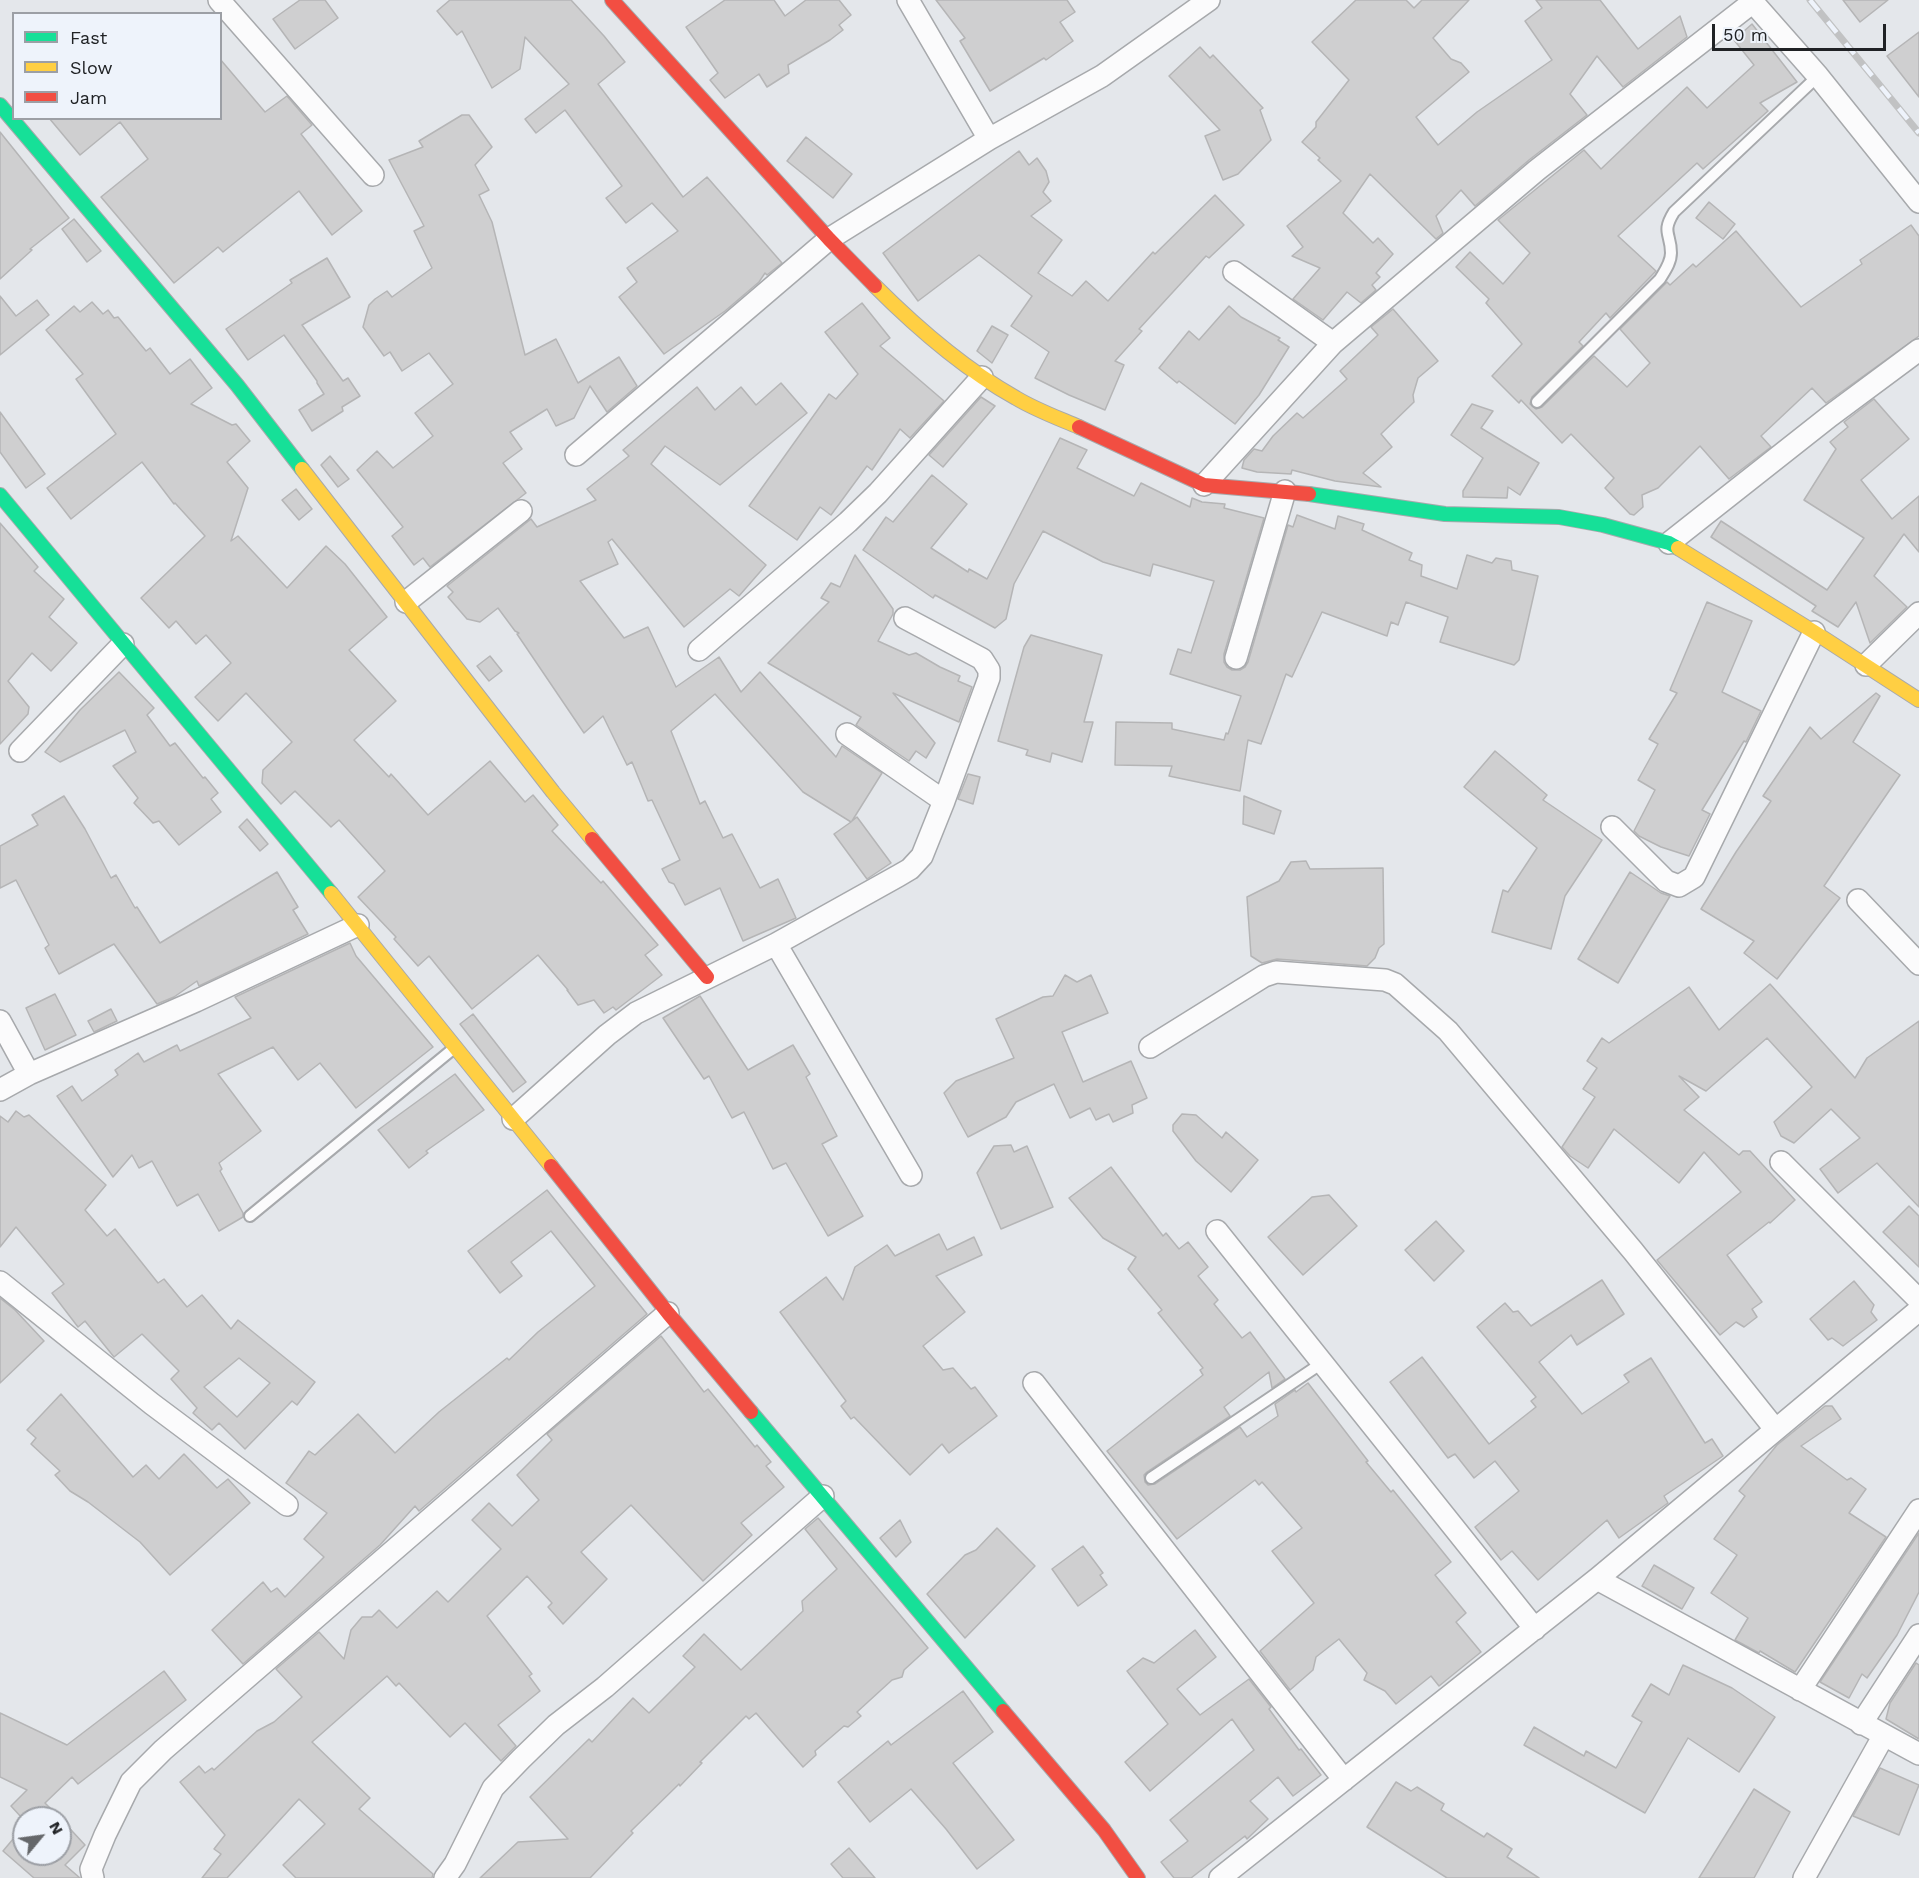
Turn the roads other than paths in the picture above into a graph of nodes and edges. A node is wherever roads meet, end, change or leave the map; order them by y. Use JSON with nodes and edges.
{"nodes":[{"id":1,"x":219,"y":0,"type":"edge"},
{"id":2,"x":612,"y":0,"type":"edge"},
{"id":3,"x":908,"y":0,"type":"edge"},
{"id":4,"x":1752,"y":1,"type":"edge"},
{"id":5,"x":1197,"y":4,"type":"edge"},
{"id":6,"x":1818,"y":76,"type":"junction"},
{"id":7,"x":0,"y":105,"type":"edge"},
{"id":8,"x":12,"y":119,"type":"edge"},
{"id":9,"x":13,"y":120,"type":"edge"},
{"id":10,"x":989,"y":139,"type":"junction"},
{"id":11,"x":373,"y":175,"type":"dead end"},
{"id":12,"x":1919,"y":202,"type":"edge"},
{"id":13,"x":829,"y":239,"type":"junction"},
{"id":14,"x":1234,"y":272,"type":"dead end"},
{"id":15,"x":1333,"y":343,"type":"junction"},
{"id":16,"x":1919,"y":350,"type":"edge"},
{"id":17,"x":982,"y":377,"type":"junction"},
{"id":18,"x":1537,"y":402,"type":"dead end"},
{"id":19,"x":576,"y":454,"type":"dead end"},
{"id":20,"x":1204,"y":485,"type":"junction"},
{"id":21,"x":1285,"y":491,"type":"junction"},
{"id":22,"x":0,"y":495,"type":"edge"},
{"id":23,"x":521,"y":511,"type":"dead end"},
{"id":24,"x":1669,"y":543,"type":"junction"},
{"id":25,"x":406,"y":602,"type":"junction"},
{"id":26,"x":1919,"y":613,"type":"edge"},
{"id":27,"x":905,"y":618,"type":"dead end"},
{"id":28,"x":1814,"y":632,"type":"junction"},
{"id":29,"x":123,"y":644,"type":"junction"},
{"id":30,"x":699,"y":651,"type":"dead end"},
{"id":31,"x":1236,"y":658,"type":"dead end"},
{"id":32,"x":1866,"y":665,"type":"junction"},
{"id":33,"x":1919,"y":700,"type":"edge"},
{"id":34,"x":847,"y":734,"type":"dead end"},
{"id":35,"x":20,"y":751,"type":"dead end"},
{"id":36,"x":944,"y":801,"type":"junction"},
{"id":37,"x":1612,"y":827,"type":"dead end"},
{"id":38,"x":1858,"y":900,"type":"dead end"},
{"id":39,"x":358,"y":925,"type":"junction"},
{"id":40,"x":776,"y":944,"type":"junction"},
{"id":41,"x":1919,"y":964,"type":"edge"},
{"id":42,"x":706,"y":977,"type":"junction"},
{"id":43,"x":0,"y":1021,"type":"edge"},
{"id":44,"x":456,"y":1047,"type":"junction"},
{"id":45,"x":1150,"y":1047,"type":"dead end"},
{"id":46,"x":29,"y":1074,"type":"junction"},
{"id":47,"x":0,"y":1090,"type":"edge"},
{"id":48,"x":513,"y":1119,"type":"junction"},
{"id":49,"x":1781,"y":1162,"type":"dead end"},
{"id":50,"x":911,"y":1175,"type":"dead end"},
{"id":51,"x":250,"y":1216,"type":"dead end"},
{"id":52,"x":1217,"y":1231,"type":"dead end"},
{"id":53,"x":0,"y":1282,"type":"edge"},
{"id":54,"x":1919,"y":1300,"type":"edge"},
{"id":55,"x":1919,"y":1310,"type":"edge"},
{"id":56,"x":668,"y":1313,"type":"junction"},
{"id":57,"x":1322,"y":1363,"type":"junction"},
{"id":58,"x":1034,"y":1383,"type":"dead end"},
{"id":59,"x":1775,"y":1429,"type":"junction"},
{"id":60,"x":1151,"y":1478,"type":"dead end"},
{"id":61,"x":823,"y":1496,"type":"junction"},
{"id":62,"x":287,"y":1505,"type":"dead end"},
{"id":63,"x":1919,"y":1510,"type":"edge"},
{"id":64,"x":1596,"y":1579,"type":"junction"},
{"id":65,"x":1535,"y":1629,"type":"junction"},
{"id":66,"x":1919,"y":1635,"type":"edge"},
{"id":67,"x":1800,"y":1690,"type":"junction"},
{"id":68,"x":1861,"y":1724,"type":"junction"},
{"id":69,"x":1884,"y":1735,"type":"junction"},
{"id":70,"x":1919,"y":1755,"type":"edge"},
{"id":71,"x":1344,"y":1780,"type":"junction"},
{"id":72,"x":93,"y":1878,"type":"edge"},
{"id":73,"x":445,"y":1878,"type":"edge"},
{"id":74,"x":1138,"y":1878,"type":"edge"},
{"id":75,"x":1220,"y":1878,"type":"edge"},
{"id":76,"x":1804,"y":1878,"type":"edge"}],
"edges":[{"from":1,"to":11,"type":"street"},
{"from":2,"to":13,"type":"street"},
{"from":3,"to":10,"type":"street"},
{"from":4,"to":6,"type":"street"},
{"from":4,"to":15,"type":"street"},
{"from":5,"to":10,"type":"street"},
{"from":6,"to":12,"type":"street"},
{"from":6,"to":18,"type":"lane"},
{"from":7,"to":8,"type":"street"},
{"from":9,"to":25,"type":"street"},
{"from":10,"to":13,"type":"street"},
{"from":13,"to":17,"type":"street"},
{"from":13,"to":19,"type":"street"},
{"from":14,"to":15,"type":"street"},
{"from":15,"to":20,"type":"street"},
{"from":16,"to":24,"type":"street"},
{"from":17,"to":20,"type":"street"},
{"from":17,"to":30,"type":"street"},
{"from":20,"to":21,"type":"street"},
{"from":21,"to":24,"type":"street"},
{"from":21,"to":31,"type":"street"},
{"from":22,"to":29,"type":"street"},
{"from":23,"to":25,"type":"street"},
{"from":24,"to":28,"type":"street"},
{"from":25,"to":42,"type":"street"},
{"from":26,"to":32,"type":"street"},
{"from":27,"to":36,"type":"street"},
{"from":28,"to":32,"type":"street"},
{"from":28,"to":37,"type":"street"},
{"from":29,"to":35,"type":"street"},
{"from":29,"to":39,"type":"street"},
{"from":32,"to":33,"type":"street"},
{"from":34,"to":36,"type":"street"},
{"from":36,"to":40,"type":"street"},
{"from":38,"to":41,"type":"street"},
{"from":39,"to":44,"type":"street"},
{"from":39,"to":46,"type":"street"},
{"from":40,"to":42,"type":"street"},
{"from":40,"to":50,"type":"street"},
{"from":42,"to":48,"type":"street"},
{"from":43,"to":46,"type":"street"},
{"from":44,"to":48,"type":"street"},
{"from":44,"to":51,"type":"lane"},
{"from":45,"to":59,"type":"street"},
{"from":46,"to":47,"type":"street"},
{"from":48,"to":56,"type":"street"},
{"from":49,"to":54,"type":"street"},
{"from":52,"to":57,"type":"street"},
{"from":53,"to":62,"type":"street"},
{"from":55,"to":59,"type":"street"},
{"from":56,"to":61,"type":"street"},
{"from":56,"to":72,"type":"street"},
{"from":57,"to":60,"type":"lane"},
{"from":57,"to":65,"type":"street"},
{"from":58,"to":71,"type":"street"},
{"from":59,"to":64,"type":"street"},
{"from":61,"to":73,"type":"street"},
{"from":61,"to":74,"type":"street"},
{"from":63,"to":67,"type":"street"},
{"from":64,"to":65,"type":"street"},
{"from":64,"to":67,"type":"street"},
{"from":65,"to":71,"type":"street"},
{"from":66,"to":68,"type":"street"},
{"from":67,"to":68,"type":"street"},
{"from":68,"to":69,"type":"street"},
{"from":69,"to":70,"type":"street"},
{"from":69,"to":76,"type":"street"},
{"from":71,"to":75,"type":"street"}]}
